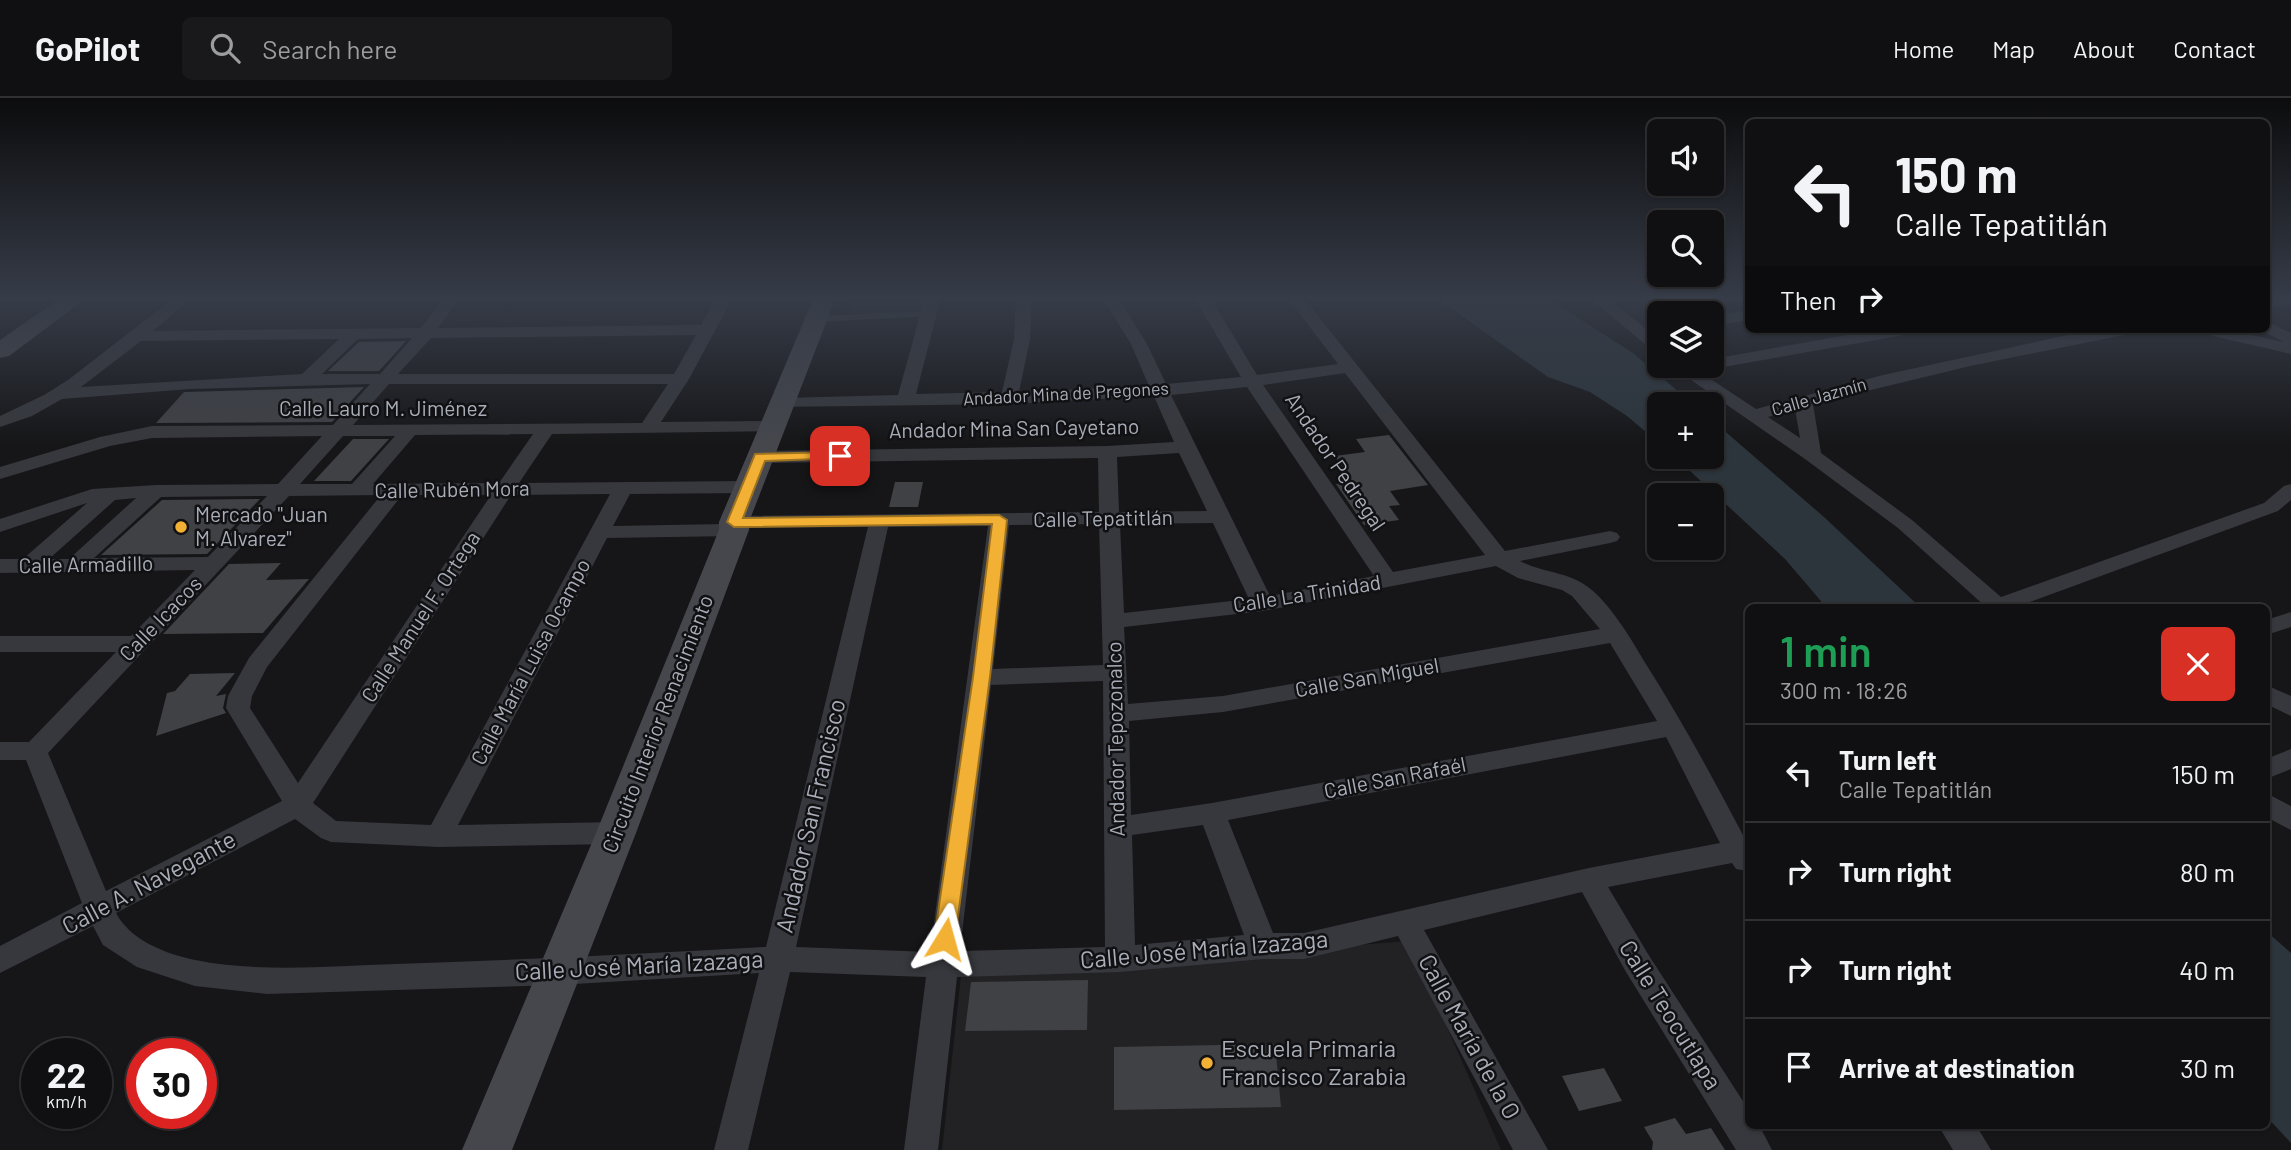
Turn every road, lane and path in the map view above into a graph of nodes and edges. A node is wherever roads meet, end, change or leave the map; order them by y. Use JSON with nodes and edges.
{"nodes":[{"id":1,"x":121,"y":346,"type":"edge"},
{"id":2,"x":341,"y":346,"type":"edge"},
{"id":3,"x":414,"y":346,"type":"edge"},
{"id":4,"x":697,"y":346,"type":"edge"},
{"id":5,"x":805,"y":346,"type":"edge"},
{"id":6,"x":920,"y":346,"type":"edge"},
{"id":7,"x":1020,"y":346,"type":"edge"},
{"id":8,"x":1140,"y":346,"type":"edge"},
{"id":9,"x":1231,"y":346,"type":"edge"},
{"id":10,"x":1334,"y":346,"type":"edge"},
{"id":11,"x":1814,"y":346,"type":"edge"},
{"id":12,"x":2034,"y":346,"type":"edge"},
{"id":13,"x":1724,"y":362,"type":"edge"},
{"id":14,"x":1350,"y":366,"type":"junction"},
{"id":15,"x":385,"y":378,"type":"junction"},
{"id":16,"x":1698,"y":378,"type":"edge"},
{"id":17,"x":1709,"y":378,"type":"edge"},
{"id":18,"x":307,"y":379,"type":"junction"},
{"id":19,"x":680,"y":379,"type":"junction"},
{"id":20,"x":1252,"y":381,"type":"junction"},
{"id":21,"x":1707,"y":384,"type":"junction"},
{"id":22,"x":1159,"y":391,"type":"junction"},
{"id":23,"x":60,"y":394,"type":"junction"},
{"id":24,"x":1009,"y":399,"type":"junction"},
{"id":25,"x":906,"y":400,"type":"junction"},
{"id":26,"x":1803,"y":401,"type":"junction"},
{"id":27,"x":1755,"y":415,"type":"junction"},
{"id":28,"x":0,"y":422,"type":"edge"},
{"id":29,"x":648,"y":429,"type":"junction"},
{"id":30,"x":336,"y":431,"type":"junction"},
{"id":31,"x":545,"y":431,"type":"junction"},
{"id":32,"x":408,"y":432,"type":"junction"},
{"id":33,"x":765,"y":444,"type":"junction"},
{"id":34,"x":1186,"y":447,"type":"junction"},
{"id":35,"x":1107,"y":452,"type":"junction"},
{"id":36,"x":1811,"y":455,"type":"junction"},
{"id":37,"x":0,"y":473,"type":"edge"},
{"id":38,"x":623,"y":488,"type":"junction"},
{"id":39,"x":504,"y":490,"type":"junction"},
{"id":40,"x":2291,"y":490,"type":"edge"},
{"id":41,"x":156,"y":491,"type":"junction"},
{"id":42,"x":356,"y":491,"type":"junction"},
{"id":43,"x":395,"y":491,"type":"junction"},
{"id":44,"x":282,"y":492,"type":"junction"},
{"id":45,"x":111,"y":493,"type":"junction"},
{"id":46,"x":1220,"y":517,"type":"junction"},
{"id":47,"x":1110,"y":519,"type":"junction"},
{"id":48,"x":999,"y":520,"type":"junction"},
{"id":49,"x":878,"y":522,"type":"junction"},
{"id":50,"x":0,"y":526,"type":"edge"},
{"id":51,"x":734,"y":526,"type":"junction"},
{"id":52,"x":601,"y":532,"type":"junction"},
{"id":53,"x":1610,"y":537,"type":"dead end"},
{"id":54,"x":1500,"y":559,"type":"junction"},
{"id":55,"x":215,"y":563,"type":"junction"},
{"id":56,"x":75,"y":565,"type":"junction"},
{"id":57,"x":0,"y":566,"type":"edge"},
{"id":58,"x":27,"y":566,"type":"junction"},
{"id":59,"x":1388,"y":581,"type":"junction"},
{"id":60,"x":1263,"y":604,"type":"junction"},
{"id":61,"x":1995,"y":604,"type":"edge"},
{"id":62,"x":2006,"y":604,"type":"edge"},
{"id":63,"x":2291,"y":619,"type":"edge"},
{"id":64,"x":1114,"y":621,"type":"junction"},
{"id":65,"x":2270,"y":627,"type":"edge"},
{"id":66,"x":1616,"y":634,"type":"junction"},
{"id":67,"x":139,"y":643,"type":"junction"},
{"id":68,"x":0,"y":644,"type":"edge"},
{"id":69,"x":1115,"y":673,"type":"junction"},
{"id":70,"x":982,"y":677,"type":"junction"},
{"id":71,"x":2270,"y":695,"type":"edge"},
{"id":72,"x":2291,"y":707,"type":"edge"},
{"id":73,"x":1116,"y":714,"type":"junction"},
{"id":74,"x":1673,"y":727,"type":"junction"},
{"id":75,"x":0,"y":751,"type":"edge"},
{"id":76,"x":34,"y":751,"type":"junction"},
{"id":77,"x":2291,"y":758,"type":"edge"},
{"id":78,"x":2270,"y":768,"type":"edge"},
{"id":79,"x":299,"y":805,"type":"junction"},
{"id":80,"x":2270,"y":806,"type":"edge"},
{"id":81,"x":1212,"y":813,"type":"junction"},
{"id":82,"x":2291,"y":820,"type":"edge"},
{"id":83,"x":1117,"y":827,"type":"junction"},
{"id":84,"x":616,"y":833,"type":"junction"},
{"id":85,"x":439,"y":836,"type":"junction"},
{"id":86,"x":1745,"y":854,"type":"edge"},
{"id":87,"x":1588,"y":879,"type":"junction"},
{"id":88,"x":99,"y":909,"type":"junction"},
{"id":89,"x":1406,"y":924,"type":"junction"},
{"id":90,"x":1263,"y":946,"type":"junction"},
{"id":91,"x":778,"y":959,"type":"junction"},
{"id":92,"x":0,"y":960,"type":"edge"},
{"id":93,"x":1120,"y":960,"type":"junction"},
{"id":94,"x":941,"y":965,"type":"junction"},
{"id":95,"x":558,"y":972,"type":"junction"},
{"id":96,"x":1958,"y":1129,"type":"edge"},
{"id":97,"x":487,"y":1150,"type":"edge"},
{"id":98,"x":731,"y":1150,"type":"edge"},
{"id":99,"x":921,"y":1150,"type":"edge"},
{"id":100,"x":1531,"y":1150,"type":"edge"},
{"id":101,"x":1755,"y":1150,"type":"edge"},
{"id":102,"x":1974,"y":1150,"type":"edge"}],
"edges":[{"from":1,"to":23,"type":"street"},
{"from":2,"to":18,"type":"street"},
{"from":3,"to":15,"type":"street","name":"Calle Icacos"},
{"from":4,"to":19,"type":"street"},
{"from":5,"to":33,"type":"main road","name":"Circuito Interior Renacimiento"},
{"from":6,"to":25,"type":"street"},
{"from":7,"to":24,"type":"street"},
{"from":8,"to":22,"type":"street"},
{"from":9,"to":20,"type":"street","name":"Andador Pedregal"},
{"from":10,"to":14,"type":"street"},
{"from":11,"to":13,"type":"street"},
{"from":12,"to":26,"type":"street","name":"Calle Jazmín"},
{"from":14,"to":20,"type":"street","name":"Andador Mina de Pregones"},
{"from":14,"to":54,"type":"street"},
{"from":15,"to":18,"type":"street"},
{"from":15,"to":19,"type":"street"},
{"from":15,"to":30,"type":"street","name":"Calle Icacos"},
{"from":16,"to":21,"type":"street"},
{"from":17,"to":21,"type":"street"},
{"from":18,"to":23,"type":"street"},
{"from":19,"to":29,"type":"street"},
{"from":20,"to":22,"type":"street","name":"Andador Mina de Pregones"},
{"from":20,"to":59,"type":"street","name":"Andador Pedregal"},
{"from":21,"to":27,"type":"street"},
{"from":22,"to":24,"type":"street","name":"Andador Mina de Pregones"},
{"from":22,"to":34,"type":"street"},
{"from":23,"to":28,"type":"street"},
{"from":24,"to":25,"type":"street","name":"Andador Mina de Pregones"},
{"from":25,"to":33,"type":"street","name":"Andador Mina de Pregones"},
{"from":26,"to":27,"type":"street","name":"Calle Jazmín"},
{"from":26,"to":36,"type":"street"},
{"from":27,"to":36,"type":"street"},
{"from":29,"to":31,"type":"street","name":"Calle Lauro M. Jiménez"},
{"from":29,"to":33,"type":"street","name":"Calle Lauro M. Jiménez"},
{"from":30,"to":32,"type":"street","name":"Calle Lauro M. Jiménez"},
{"from":30,"to":37,"type":"street","name":"Calle Lauro M. Jiménez"},
{"from":30,"to":44,"type":"street","name":"Calle Icacos"},
{"from":31,"to":32,"type":"street","name":"Calle Lauro M. Jiménez"},
{"from":31,"to":39,"type":"street","name":"Calle Manuel F. Ortega"},
{"from":32,"to":42,"type":"street"},
{"from":33,"to":35,"type":"street","name":"Andador Mina San Cayetano"},
{"from":33,"to":38,"type":"street","name":"Calle Rubén Mora"},
{"from":33,"to":51,"type":"main road","name":"Circuito Interior Renacimiento"},
{"from":34,"to":35,"type":"street","name":"Andador Mina San Cayetano"},
{"from":34,"to":46,"type":"street"},
{"from":35,"to":47,"type":"street","name":"Andador Tepozonalco"},
{"from":36,"to":61,"type":"street"},
{"from":38,"to":39,"type":"street","name":"Calle Rubén Mora"},
{"from":38,"to":52,"type":"street","name":"Calle María Luisa Ocampo"},
{"from":39,"to":43,"type":"street","name":"Calle Rubén Mora"},
{"from":39,"to":79,"type":"street","name":"Calle Manuel F. Ortega"},
{"from":40,"to":62,"type":"street"},
{"from":41,"to":44,"type":"street","name":"Calle Rubén Mora"},
{"from":41,"to":45,"type":"street","name":"Calle Rubén Mora"},
{"from":41,"to":56,"type":"street"},
{"from":42,"to":43,"type":"street","name":"Calle Rubén Mora"},
{"from":42,"to":44,"type":"street","name":"Calle Rubén Mora"},
{"from":43,"to":79,"type":"street"},
{"from":44,"to":55,"type":"street","name":"Calle Icacos"},
{"from":45,"to":50,"type":"street","name":"Calle Rubén Mora"},
{"from":45,"to":58,"type":"street"},
{"from":46,"to":47,"type":"street","name":"Calle Tepatitlán"},
{"from":46,"to":60,"type":"street"},
{"from":47,"to":48,"type":"street","name":"Calle Tepatitlán"},
{"from":47,"to":64,"type":"street","name":"Andador Tepozonalco"},
{"from":48,"to":49,"type":"street","name":"Calle Tepatitlán"},
{"from":48,"to":70,"type":"street"},
{"from":49,"to":51,"type":"street","name":"Calle Tepatitlán"},
{"from":49,"to":91,"type":"street","name":"Andador San Francisco"},
{"from":51,"to":52,"type":"street","name":"Calle Tepatitlán"},
{"from":51,"to":84,"type":"main road","name":"Circuito Interior Renacimiento"},
{"from":52,"to":85,"type":"street","name":"Calle María Luisa Ocampo"},
{"from":53,"to":54,"type":"street"},
{"from":54,"to":59,"type":"street","name":"Calle La Trinidad"},
{"from":54,"to":66,"type":"street"},
{"from":55,"to":56,"type":"street","name":"Calle Armadillo"},
{"from":55,"to":67,"type":"street","name":"Calle Icacos"},
{"from":56,"to":58,"type":"street","name":"Calle Armadillo"},
{"from":57,"to":58,"type":"street","name":"Calle Armadillo"},
{"from":59,"to":60,"type":"street","name":"Calle La Trinidad"},
{"from":60,"to":64,"type":"street","name":"Calle La Trinidad"},
{"from":63,"to":65,"type":"street"},
{"from":64,"to":69,"type":"street","name":"Andador Tepozonalco"},
{"from":66,"to":73,"type":"street","name":"Calle San Miguel"},
{"from":66,"to":74,"type":"street"},
{"from":67,"to":68,"type":"street"},
{"from":67,"to":76,"type":"street","name":"Calle Icacos"},
{"from":69,"to":70,"type":"street"},
{"from":69,"to":73,"type":"street","name":"Andador Tepozonalco"},
{"from":70,"to":94,"type":"street"},
{"from":71,"to":72,"type":"street"},
{"from":73,"to":83,"type":"street","name":"Andador Tepozonalco"},
{"from":74,"to":81,"type":"street","name":"Calle San Rafaél"},
{"from":74,"to":86,"type":"street"},
{"from":75,"to":76,"type":"street"},
{"from":76,"to":88,"type":"street","name":"Calle José María Izazaga"},
{"from":77,"to":78,"type":"street"},
{"from":79,"to":85,"type":"street"},
{"from":79,"to":88,"type":"street","name":"Calle A. Navegante"},
{"from":80,"to":82,"type":"street"},
{"from":81,"to":83,"type":"street","name":"Calle San Rafaél"},
{"from":81,"to":90,"type":"street"},
{"from":83,"to":93,"type":"street","name":"Andador Tepozonalco"},
{"from":84,"to":85,"type":"street"},
{"from":84,"to":95,"type":"main road","name":"Circuito Interior Renacimiento"},
{"from":86,"to":87,"type":"street","name":"Calle José María Izazaga"},
{"from":87,"to":89,"type":"street","name":"Calle José María Izazaga"},
{"from":87,"to":101,"type":"street","name":"Calle Teocutlapa"},
{"from":88,"to":92,"type":"street","name":"Calle A. Navegante"},
{"from":88,"to":95,"type":"street","name":"Calle José María Izazaga"},
{"from":89,"to":90,"type":"street","name":"Calle José María Izazaga"},
{"from":89,"to":100,"type":"street","name":"Calle María de la O"},
{"from":90,"to":93,"type":"street","name":"Calle José María Izazaga"},
{"from":91,"to":94,"type":"street","name":"Calle José María Izazaga"},
{"from":91,"to":95,"type":"street","name":"Calle José María Izazaga"},
{"from":91,"to":98,"type":"street","name":"Andador San Francisco"},
{"from":93,"to":94,"type":"street","name":"Calle José María Izazaga"},
{"from":94,"to":99,"type":"street"},
{"from":95,"to":97,"type":"main road","name":"Circuito Interior Renacimiento"},
{"from":96,"to":102,"type":"street"}]}
